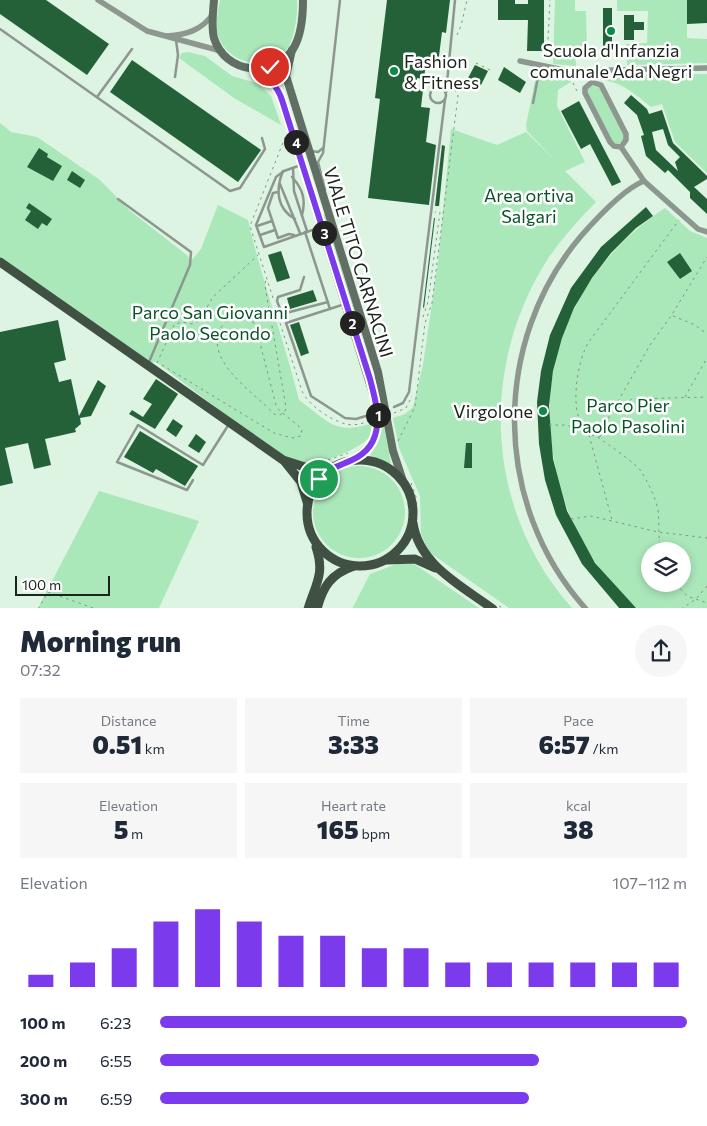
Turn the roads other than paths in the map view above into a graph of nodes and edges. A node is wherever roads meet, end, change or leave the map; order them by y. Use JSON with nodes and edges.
{"nodes":[{"id":1,"x":98,"y":0,"type":"edge"},
{"id":2,"x":214,"y":0,"type":"edge"},
{"id":3,"x":340,"y":0,"type":"edge"},
{"id":4,"x":455,"y":0,"type":"edge"},
{"id":5,"x":304,"y":1,"type":"edge"},
{"id":6,"x":213,"y":13,"type":"junction"},
{"id":7,"x":0,"y":29,"type":"edge"},
{"id":8,"x":160,"y":36,"type":"junction"},
{"id":9,"x":176,"y":40,"type":"junction"},
{"id":10,"x":132,"y":49,"type":"dead end"},
{"id":11,"x":292,"y":50,"type":"junction"},
{"id":12,"x":220,"y":51,"type":"junction"},
{"id":13,"x":520,"y":60,"type":"dead end"},
{"id":14,"x":543,"y":66,"type":"junction"},
{"id":15,"x":707,"y":68,"type":"edge"},
{"id":16,"x":254,"y":70,"type":"junction"},
{"id":17,"x":174,"y":78,"type":"dead end"},
{"id":18,"x":446,"y":93,"type":"junction"},
{"id":19,"x":97,"y":97,"type":"junction"},
{"id":20,"x":445,"y":99,"type":"junction"},
{"id":21,"x":533,"y":103,"type":"dead end"},
{"id":22,"x":262,"y":138,"type":"dead end"},
{"id":23,"x":621,"y":147,"type":"junction"},
{"id":24,"x":323,"y":148,"type":"junction"},
{"id":25,"x":308,"y":149,"type":"junction"},
{"id":26,"x":303,"y":164,"type":"junction"},
{"id":27,"x":293,"y":168,"type":"junction"},
{"id":28,"x":284,"y":171,"type":"junction"},
{"id":29,"x":292,"y":177,"type":"junction"},
{"id":30,"x":644,"y":181,"type":"junction"},
{"id":31,"x":279,"y":182,"type":"junction"},
{"id":32,"x":278,"y":192,"type":"junction"},
{"id":33,"x":118,"y":199,"type":"dead end"},
{"id":34,"x":324,"y":199,"type":"junction"},
{"id":35,"x":302,"y":217,"type":"junction"},
{"id":36,"x":295,"y":219,"type":"junction"},
{"id":37,"x":272,"y":221,"type":"junction"},
{"id":38,"x":256,"y":226,"type":"junction"},
{"id":39,"x":322,"y":226,"type":"junction"},
{"id":40,"x":275,"y":230,"type":"junction"},
{"id":41,"x":306,"y":231,"type":"junction"},
{"id":42,"x":707,"y":232,"type":"edge"},
{"id":43,"x":300,"y":233,"type":"junction"},
{"id":44,"x":260,"y":235,"type":"junction"},
{"id":45,"x":294,"y":235,"type":"junction"},
{"id":46,"x":0,"y":262,"type":"edge"},
{"id":47,"x":304,"y":277,"type":"dead end"},
{"id":48,"x":328,"y":302,"type":"junction"},
{"id":49,"x":346,"y":304,"type":"junction"},
{"id":50,"x":330,"y":309,"type":"junction"},
{"id":51,"x":152,"y":366,"type":"junction"},
{"id":52,"x":394,"y":408,"type":"dead end"},
{"id":53,"x":369,"y":415,"type":"dead end"},
{"id":54,"x":230,"y":423,"type":"junction"},
{"id":55,"x":283,"y":460,"type":"junction"},
{"id":56,"x":351,"y":460,"type":"junction"},
{"id":57,"x":331,"y":468,"type":"junction"},
{"id":58,"x":193,"y":480,"type":"dead end"},
{"id":59,"x":404,"y":484,"type":"junction"},
{"id":60,"x":307,"y":504,"type":"junction"},
{"id":61,"x":412,"y":521,"type":"junction"},
{"id":62,"x":315,"y":542,"type":"junction"},
{"id":63,"x":385,"y":560,"type":"junction"},
{"id":64,"x":354,"y":566,"type":"junction"},
{"id":65,"x":440,"y":570,"type":"junction"},
{"id":66,"x":494,"y":606,"type":"edge"},
{"id":67,"x":308,"y":608,"type":"edge"},
{"id":68,"x":317,"y":608,"type":"edge"},
{"id":69,"x":586,"y":608,"type":"edge"}],
"edges":[{"from":1,"to":8,"type":"street"},
{"from":2,"to":6,"type":"main road"},
{"from":3,"to":24,"type":"lane"},
{"from":4,"to":18,"type":"lane"},
{"from":5,"to":11,"type":"main road","name":"VIALE TITO CARNACINI"},
{"from":6,"to":8,"type":"street"},
{"from":6,"to":12,"type":"main road"},
{"from":7,"to":19,"type":"lane"},
{"from":8,"to":9,"type":"street"},
{"from":9,"to":12,"type":"street"},
{"from":9,"to":17,"type":"lane"},
{"from":10,"to":19,"type":"lane"},
{"from":11,"to":16,"type":"main road"},
{"from":11,"to":25,"type":"main road","name":"VIALE TITO CARNACINI"},
{"from":12,"to":16,"type":"main road","name":"VIALE TITO CARNACINI"},
{"from":13,"to":14,"type":"street"},
{"from":14,"to":15,"type":"street"},
{"from":14,"to":21,"type":"lane"},
{"from":16,"to":26,"type":"main road","name":"VIALE TITO CARNACINI"},
{"from":18,"to":20,"type":"lane"},
{"from":18,"to":20,"type":"lane"},
{"from":19,"to":22,"type":"lane"},
{"from":20,"to":52,"type":"lane"},
{"from":23,"to":23,"type":"street"},
{"from":23,"to":30,"type":"street"},
{"from":24,"to":25,"type":"lane"},
{"from":24,"to":34,"type":"lane"},
{"from":25,"to":34,"type":"main road","name":"VIALE TITO CARNACINI"},
{"from":26,"to":27,"type":"lane"},
{"from":26,"to":39,"type":"main road","name":"VIALE TITO CARNACINI"},
{"from":27,"to":28,"type":"lane"},
{"from":27,"to":29,"type":"lane"},
{"from":28,"to":31,"type":"lane"},
{"from":28,"to":38,"type":"lane"},
{"from":29,"to":35,"type":"lane"},
{"from":29,"to":35,"type":"lane"},
{"from":30,"to":42,"type":"street"},
{"from":30,"to":69,"type":"street"},
{"from":31,"to":32,"type":"lane"},
{"from":31,"to":36,"type":"lane"},
{"from":32,"to":36,"type":"lane"},
{"from":32,"to":37,"type":"lane"},
{"from":33,"to":51,"type":"lane"},
{"from":34,"to":59,"type":"main road","name":"VIALE TITO CARNACINI"},
{"from":35,"to":41,"type":"lane"},
{"from":36,"to":43,"type":"lane"},
{"from":37,"to":38,"type":"lane"},
{"from":37,"to":40,"type":"lane"},
{"from":38,"to":44,"type":"lane"},
{"from":39,"to":41,"type":"lane"},
{"from":39,"to":49,"type":"main road","name":"VIALE TITO CARNACINI"},
{"from":40,"to":44,"type":"lane"},
{"from":40,"to":45,"type":"lane"},
{"from":41,"to":43,"type":"lane"},
{"from":41,"to":48,"type":"lane"},
{"from":43,"to":45,"type":"lane"},
{"from":44,"to":45,"type":"lane"},
{"from":46,"to":51,"type":"main road"},
{"from":47,"to":48,"type":"lane"},
{"from":48,"to":50,"type":"lane"},
{"from":49,"to":50,"type":"lane"},
{"from":49,"to":56,"type":"main road","name":"VIALE TITO CARNACINI"},
{"from":50,"to":53,"type":"lane"},
{"from":51,"to":54,"type":"main road"},
{"from":54,"to":55,"type":"main road"},
{"from":54,"to":58,"type":"lane"},
{"from":55,"to":57,"type":"main road"},
{"from":55,"to":60,"type":"main road"},
{"from":56,"to":57,"type":"main road"},
{"from":56,"to":59,"type":"main road"},
{"from":57,"to":60,"type":"main road"},
{"from":59,"to":61,"type":"main road"},
{"from":60,"to":62,"type":"main road"},
{"from":61,"to":63,"type":"main road"},
{"from":61,"to":65,"type":"main road"},
{"from":62,"to":64,"type":"main road"},
{"from":62,"to":67,"type":"main road"},
{"from":63,"to":64,"type":"main road"},
{"from":63,"to":65,"type":"main road"},
{"from":64,"to":68,"type":"main road"},
{"from":65,"to":66,"type":"main road"}]}
